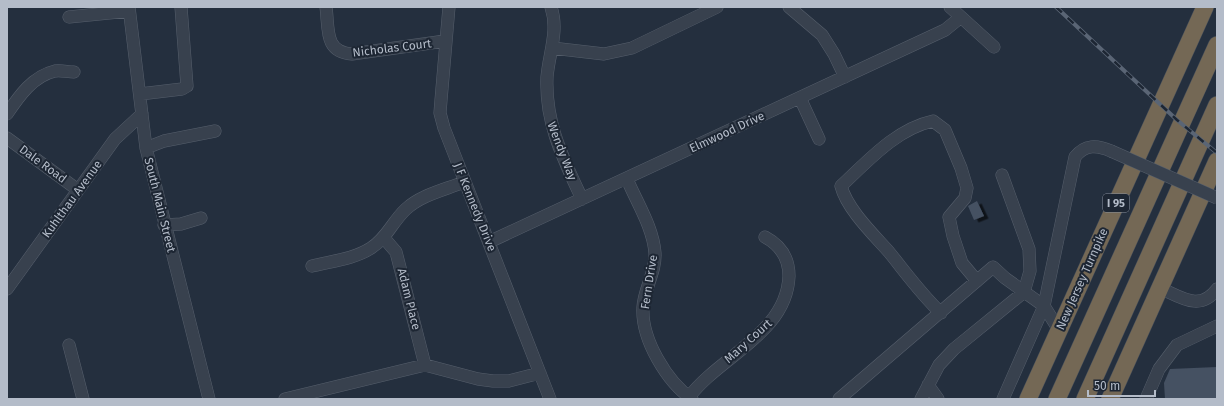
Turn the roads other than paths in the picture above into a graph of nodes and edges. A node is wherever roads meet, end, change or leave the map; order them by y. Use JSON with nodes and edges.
{"nodes":[{"id":1,"x":181,"y":7,"type":"edge"},
{"id":2,"x":326,"y":7,"type":"edge"},
{"id":3,"x":449,"y":7,"type":"edge"},
{"id":4,"x":551,"y":7,"type":"edge"},
{"id":5,"x":717,"y":7,"type":"edge"},
{"id":6,"x":789,"y":7,"type":"edge"},
{"id":7,"x":950,"y":7,"type":"edge"},
{"id":8,"x":1205,"y":7,"type":"edge"},
{"id":9,"x":129,"y":9,"type":"edge"},
{"id":10,"x":69,"y":17,"type":"dead end"},
{"id":11,"x":961,"y":17,"type":"junction"},
{"id":12,"x":445,"y":41,"type":"junction"},
{"id":13,"x":1217,"y":45,"type":"edge"},
{"id":14,"x":994,"y":47,"type":"dead end"},
{"id":15,"x":552,"y":48,"type":"junction"},
{"id":16,"x":74,"y":72,"type":"dead end"},
{"id":17,"x":845,"y":77,"type":"junction"},
{"id":18,"x":140,"y":94,"type":"junction"},
{"id":19,"x":800,"y":98,"type":"junction"},
{"id":20,"x":1217,"y":105,"type":"edge"},
{"id":21,"x":7,"y":114,"type":"edge"},
{"id":22,"x":142,"y":114,"type":"junction"},
{"id":23,"x":215,"y":131,"type":"dead end"},
{"id":24,"x":7,"y":138,"type":"edge"},
{"id":25,"x":819,"y":139,"type":"dead end"},
{"id":26,"x":146,"y":148,"type":"junction"},
{"id":27,"x":1217,"y":161,"type":"edge"},
{"id":28,"x":1002,"y":175,"type":"dead end"},
{"id":29,"x":627,"y":179,"type":"junction"},
{"id":30,"x":464,"y":182,"type":"junction"},
{"id":31,"x":78,"y":190,"type":"junction"},
{"id":32,"x":1217,"y":198,"type":"edge"},
{"id":33,"x":582,"y":199,"type":"junction"},
{"id":34,"x":201,"y":218,"type":"dead end"},
{"id":35,"x":164,"y":225,"type":"junction"},
{"id":36,"x":765,"y":237,"type":"dead end"},
{"id":37,"x":384,"y":238,"type":"junction"},
{"id":38,"x":489,"y":242,"type":"junction"},
{"id":39,"x":312,"y":266,"type":"dead end"},
{"id":40,"x":977,"y":281,"type":"junction"},
{"id":41,"x":1160,"y":288,"type":"junction"},
{"id":42,"x":7,"y":289,"type":"edge"},
{"id":43,"x":1217,"y":289,"type":"edge"},
{"id":44,"x":1024,"y":292,"type":"junction"},
{"id":45,"x":1044,"y":306,"type":"junction"},
{"id":46,"x":941,"y":313,"type":"junction"},
{"id":47,"x":1217,"y":326,"type":"edge"},
{"id":48,"x":1059,"y":330,"type":"junction"},
{"id":49,"x":69,"y":345,"type":"dead end"},
{"id":50,"x":426,"y":365,"type":"junction"},
{"id":51,"x":540,"y":373,"type":"junction"},
{"id":52,"x":928,"y":386,"type":"junction"},
{"id":53,"x":691,"y":398,"type":"edge"},
{"id":54,"x":82,"y":399,"type":"edge"},
{"id":55,"x":209,"y":399,"type":"edge"},
{"id":56,"x":285,"y":399,"type":"edge"},
{"id":57,"x":550,"y":399,"type":"edge"},
{"id":58,"x":839,"y":399,"type":"edge"},
{"id":59,"x":921,"y":399,"type":"edge"},
{"id":60,"x":938,"y":399,"type":"edge"},
{"id":61,"x":1003,"y":399,"type":"edge"},
{"id":62,"x":1028,"y":399,"type":"edge"},
{"id":63,"x":1057,"y":399,"type":"edge"},
{"id":64,"x":1085,"y":399,"type":"edge"},
{"id":65,"x":1110,"y":399,"type":"edge"},
{"id":66,"x":1146,"y":399,"type":"edge"}],
"edges":[{"from":1,"to":18,"type":"street"},
{"from":2,"to":12,"type":"street","name":"Nicholas Court"},
{"from":3,"to":12,"type":"street","name":"J F Kennedy Drive"},
{"from":4,"to":15,"type":"street","name":"Wendy Way"},
{"from":5,"to":15,"type":"street"},
{"from":6,"to":17,"type":"street"},
{"from":7,"to":11,"type":"street"},
{"from":8,"to":48,"type":"highway","name":"New Jersey Turnpike","number":"I 95"},
{"from":9,"to":10,"type":"street"},
{"from":9,"to":18,"type":"street","name":"South Main Street"},
{"from":11,"to":14,"type":"street"},
{"from":11,"to":17,"type":"street","name":"Elmwood Drive"},
{"from":12,"to":30,"type":"street","name":"J F Kennedy Drive"},
{"from":13,"to":63,"type":"highway","number":"I 95"},
{"from":15,"to":33,"type":"street","name":"Wendy Way"},
{"from":16,"to":21,"type":"street"},
{"from":17,"to":19,"type":"street","name":"Elmwood Drive"},
{"from":18,"to":22,"type":"street","name":"South Main Street"},
{"from":19,"to":25,"type":"street"},
{"from":19,"to":29,"type":"street","name":"Elmwood Drive"},
{"from":20,"to":64,"type":"highway"},
{"from":22,"to":26,"type":"street","name":"South Main Street"},
{"from":22,"to":31,"type":"street","name":"Kuhlthau Avenue"},
{"from":23,"to":26,"type":"street"},
{"from":24,"to":31,"type":"street","name":"Dale Road"},
{"from":26,"to":35,"type":"street","name":"South Main Street"},
{"from":27,"to":41,"type":"highway"},
{"from":28,"to":44,"type":"street"},
{"from":29,"to":33,"type":"street","name":"Elmwood Drive"},
{"from":29,"to":53,"type":"street","name":"Fern Drive"},
{"from":30,"to":37,"type":"street"},
{"from":30,"to":38,"type":"street","name":"J F Kennedy Drive"},
{"from":31,"to":42,"type":"street","name":"Kuhlthau Avenue"},
{"from":32,"to":45,"type":"street","bridge":true},
{"from":33,"to":38,"type":"street","name":"Elmwood Drive"},
{"from":34,"to":35,"type":"street"},
{"from":35,"to":55,"type":"street","name":"South Main Street"},
{"from":36,"to":53,"type":"street","name":"Mary Court"},
{"from":37,"to":39,"type":"street"},
{"from":37,"to":50,"type":"street","name":"Adam Place"},
{"from":38,"to":51,"type":"street","name":"J F Kennedy Drive"},
{"from":40,"to":44,"type":"street"},
{"from":40,"to":46,"type":"street"},
{"from":40,"to":46,"type":"street"},
{"from":41,"to":43,"type":"street"},
{"from":41,"to":65,"type":"highway"},
{"from":44,"to":45,"type":"street"},
{"from":44,"to":52,"type":"street"},
{"from":45,"to":48,"type":"street"},
{"from":45,"to":61,"type":"street"},
{"from":46,"to":58,"type":"street"},
{"from":47,"to":66,"type":"street"},
{"from":48,"to":62,"type":"highway","name":"New Jersey Turnpike","number":"I 95"},
{"from":49,"to":54,"type":"street"},
{"from":50,"to":51,"type":"street"},
{"from":50,"to":56,"type":"street"},
{"from":51,"to":57,"type":"street","name":"J F Kennedy Drive"},
{"from":52,"to":59,"type":"street"},
{"from":52,"to":60,"type":"street"}]}
